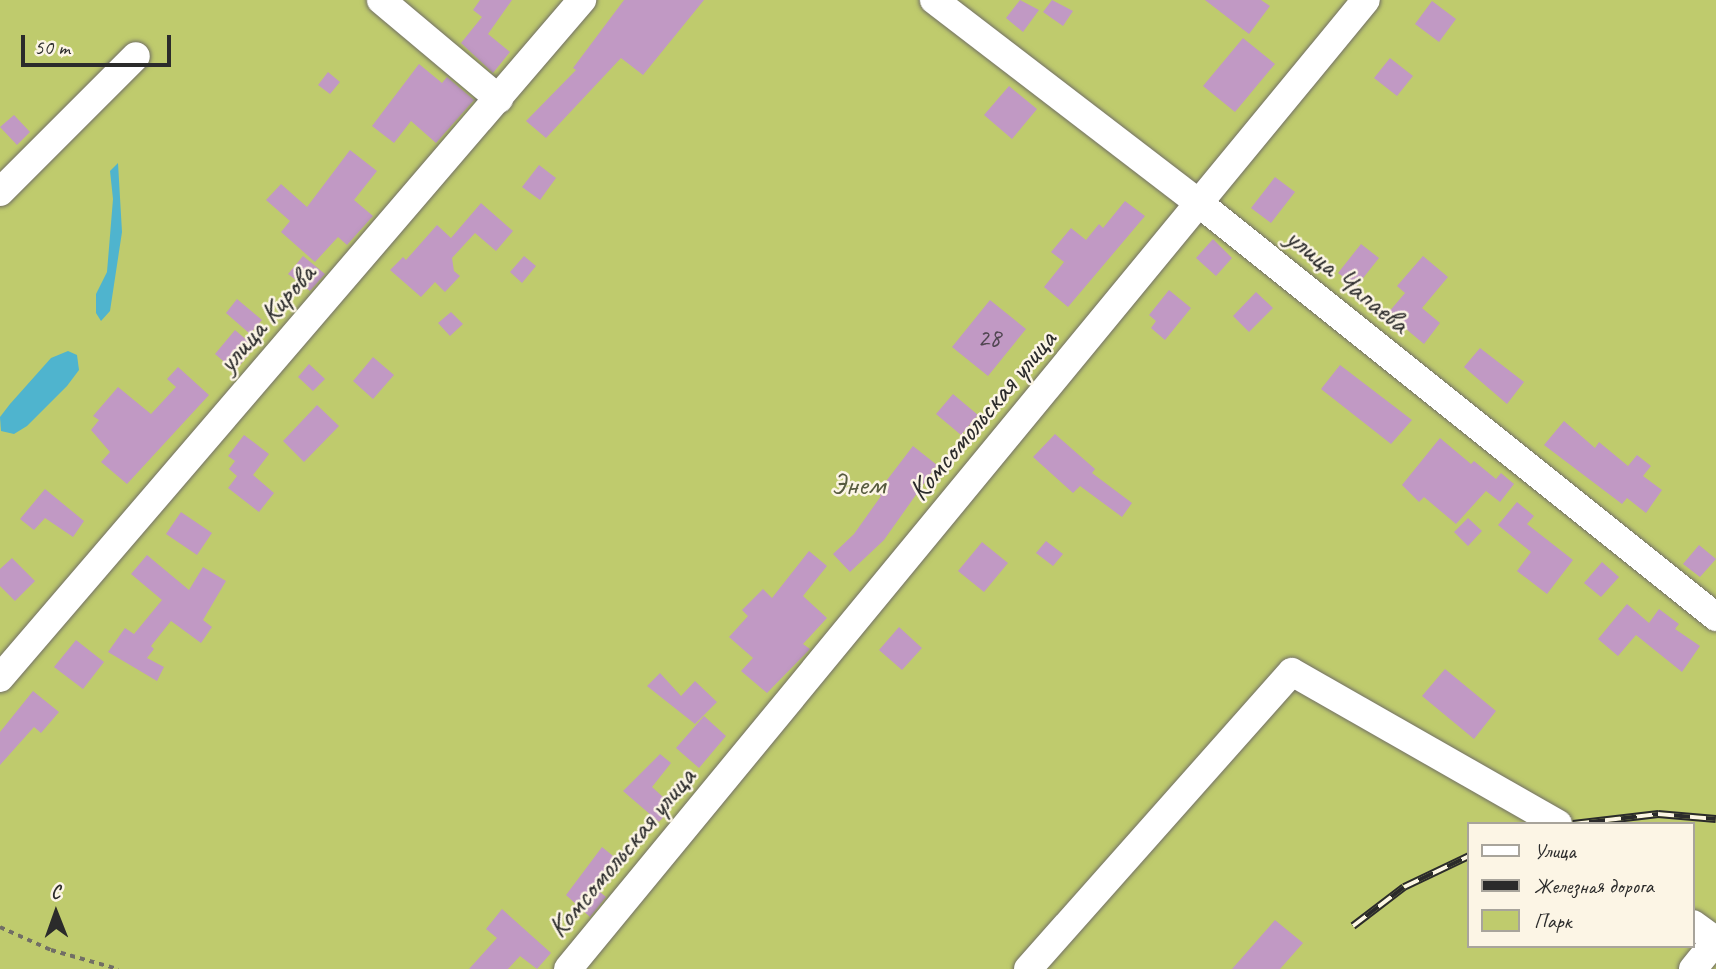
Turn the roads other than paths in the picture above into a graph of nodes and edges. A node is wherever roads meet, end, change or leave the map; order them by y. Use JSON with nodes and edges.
{"nodes":[{"id":1,"x":381,"y":0,"type":"edge"},
{"id":2,"x":582,"y":0,"type":"edge"},
{"id":3,"x":934,"y":0,"type":"edge"},
{"id":4,"x":1366,"y":0,"type":"edge"},
{"id":5,"x":136,"y":56,"type":"dead end"},
{"id":6,"x":499,"y":99,"type":"junction"},
{"id":7,"x":0,"y":192,"type":"edge"},
{"id":8,"x":1200,"y":204,"type":"junction"},
{"id":9,"x":1716,"y":617,"type":"edge"},
{"id":10,"x":0,"y":678,"type":"edge"},
{"id":11,"x":1554,"y":822,"type":"edge"},
{"id":12,"x":1695,"y":925,"type":"edge"},
{"id":13,"x":1716,"y":941,"type":"edge"},
{"id":14,"x":568,"y":969,"type":"edge"},
{"id":15,"x":1028,"y":969,"type":"edge"},
{"id":16,"x":1693,"y":969,"type":"edge"}],
"edges":[{"from":1,"to":6,"type":"street"},
{"from":2,"to":6,"type":"street","name":"улица Кирова"},
{"from":3,"to":8,"type":"street","name":"улица Чапаева"},
{"from":4,"to":8,"type":"street","name":"Комсомольская улица"},
{"from":5,"to":7,"type":"street"},
{"from":6,"to":10,"type":"street","name":"улица Кирова"},
{"from":8,"to":9,"type":"street","name":"улица Чапаева"},
{"from":8,"to":14,"type":"street","name":"Комсомольская улица"},
{"from":11,"to":15,"type":"street"},
{"from":12,"to":13,"type":"street"},
{"from":13,"to":16,"type":"street"}]}
